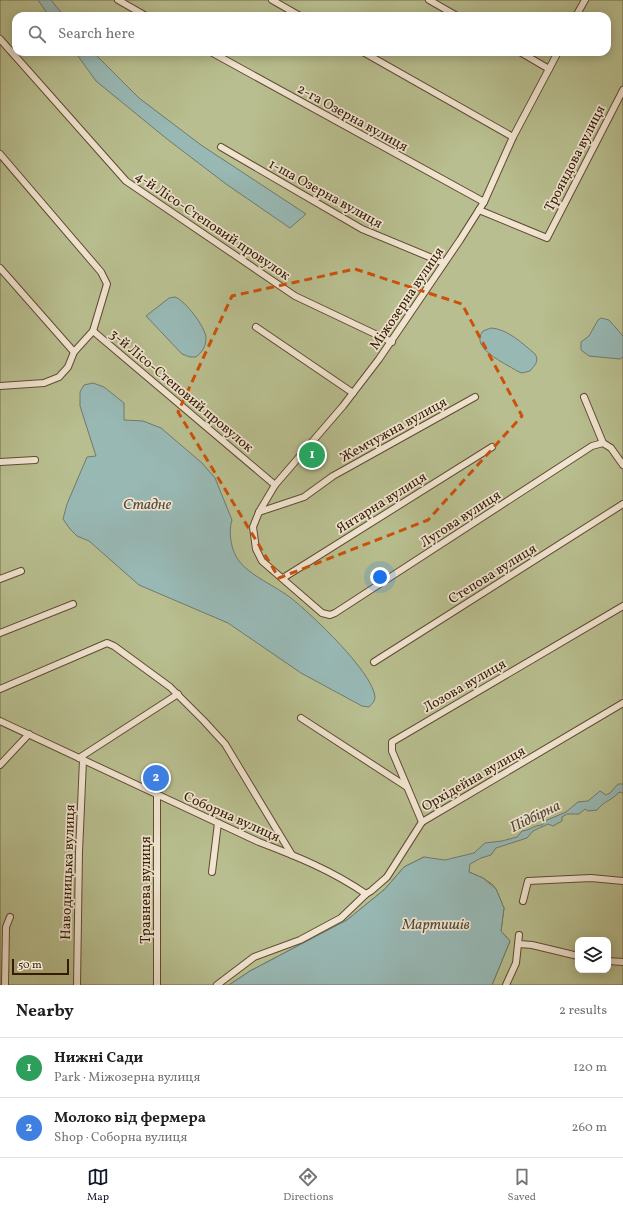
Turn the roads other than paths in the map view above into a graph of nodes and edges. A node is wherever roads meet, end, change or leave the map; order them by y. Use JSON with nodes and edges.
{"nodes":[{"id":1,"x":118,"y":0,"type":"edge"},
{"id":2,"x":272,"y":0,"type":"edge"},
{"id":3,"x":429,"y":0,"type":"edge"},
{"id":4,"x":585,"y":0,"type":"edge"},
{"id":5,"x":139,"y":12,"type":"edge"},
{"id":6,"x":293,"y":12,"type":"edge"},
{"id":7,"x":450,"y":12,"type":"edge"},
{"id":8,"x":578,"y":12,"type":"edge"},
{"id":9,"x":0,"y":39,"type":"edge"},
{"id":10,"x":12,"y":53,"type":"edge"},
{"id":11,"x":15,"y":56,"type":"edge"},
{"id":12,"x":218,"y":56,"type":"edge"},
{"id":13,"x":370,"y":56,"type":"edge"},
{"id":14,"x":527,"y":56,"type":"edge"},
{"id":15,"x":556,"y":56,"type":"edge"},
{"id":16,"x":549,"y":69,"type":"junction"},
{"id":17,"x":623,"y":90,"type":"edge"},
{"id":18,"x":513,"y":137,"type":"junction"},
{"id":19,"x":221,"y":147,"type":"dead end"},
{"id":20,"x":0,"y":154,"type":"edge"},
{"id":21,"x":484,"y":202,"type":"junction"},
{"id":22,"x":480,"y":210,"type":"junction"},
{"id":23,"x":444,"y":263,"type":"junction"},
{"id":24,"x":0,"y":268,"type":"edge"},
{"id":25,"x":256,"y":327,"type":"dead end"},
{"id":26,"x":93,"y":331,"type":"junction"},
{"id":27,"x":392,"y":342,"type":"junction"},
{"id":28,"x":74,"y":352,"type":"junction"},
{"id":29,"x":0,"y":386,"type":"edge"},
{"id":30,"x":353,"y":393,"type":"junction"},
{"id":31,"x":584,"y":396,"type":"dead end"},
{"id":32,"x":475,"y":397,"type":"dead end"},
{"id":33,"x":603,"y":443,"type":"junction"},
{"id":34,"x":492,"y":447,"type":"dead end"},
{"id":35,"x":34,"y":460,"type":"dead end"},
{"id":36,"x":0,"y":462,"type":"edge"},
{"id":37,"x":623,"y":465,"type":"edge"},
{"id":38,"x":275,"y":485,"type":"junction"},
{"id":39,"x":623,"y":504,"type":"edge"},
{"id":40,"x":259,"y":512,"type":"junction"},
{"id":41,"x":21,"y":572,"type":"dead end"},
{"id":42,"x":283,"y":578,"type":"junction"},
{"id":43,"x":0,"y":579,"type":"edge"},
{"id":44,"x":73,"y":604,"type":"dead end"},
{"id":45,"x":623,"y":606,"type":"edge"},
{"id":46,"x":0,"y":634,"type":"edge"},
{"id":47,"x":374,"y":662,"type":"dead end"},
{"id":48,"x":0,"y":689,"type":"edge"},
{"id":49,"x":178,"y":694,"type":"junction"},
{"id":50,"x":623,"y":703,"type":"edge"},
{"id":51,"x":301,"y":718,"type":"dead end"},
{"id":52,"x":0,"y":721,"type":"edge"},
{"id":53,"x":29,"y":734,"type":"junction"},
{"id":54,"x":81,"y":759,"type":"junction"},
{"id":55,"x":0,"y":765,"type":"edge"},
{"id":56,"x":408,"y":788,"type":"junction"},
{"id":57,"x":157,"y":795,"type":"junction"},
{"id":58,"x":422,"y":822,"type":"junction"},
{"id":59,"x":218,"y":823,"type":"junction"},
{"id":60,"x":292,"y":855,"type":"junction"},
{"id":61,"x":212,"y":872,"type":"dead end"},
{"id":62,"x":623,"y":881,"type":"edge"},
{"id":63,"x":366,"y":894,"type":"junction"},
{"id":64,"x":523,"y":901,"type":"dead end"},
{"id":65,"x":10,"y":917,"type":"dead end"},
{"id":66,"x":519,"y":935,"type":"dead end"},
{"id":67,"x":519,"y":944,"type":"junction"},
{"id":68,"x":575,"y":955,"type":"edge"},
{"id":69,"x":611,"y":961,"type":"edge"},
{"id":70,"x":623,"y":962,"type":"edge"},
{"id":71,"x":5,"y":985,"type":"edge"},
{"id":72,"x":77,"y":985,"type":"edge"},
{"id":73,"x":157,"y":985,"type":"edge"},
{"id":74,"x":217,"y":985,"type":"edge"},
{"id":75,"x":506,"y":985,"type":"edge"}],
"edges":[{"from":1,"to":5,"type":"street"},
{"from":2,"to":6,"type":"street"},
{"from":3,"to":7,"type":"street"},
{"from":4,"to":8,"type":"street"},
{"from":9,"to":10,"type":"street","name":"4-й Лісо-Степовий провулок"},
{"from":11,"to":27,"type":"street","name":"4-й Лісо-Степовий провулок"},
{"from":12,"to":21,"type":"street","name":"2-га Озерна вулиця"},
{"from":13,"to":18,"type":"street"},
{"from":14,"to":16,"type":"street"},
{"from":15,"to":16,"type":"street","name":"Міжозерна вулиця"},
{"from":16,"to":18,"type":"street","name":"Міжозерна вулиця"},
{"from":17,"to":22,"type":"street","name":"Трояндова вулиця"},
{"from":18,"to":21,"type":"street","name":"Міжозерна вулиця"},
{"from":19,"to":23,"type":"street","name":"1-ша Озерна вулиця"},
{"from":20,"to":26,"type":"street","name":"3-й Лісо-Степовий провулок"},
{"from":21,"to":22,"type":"street","name":"Міжозерна вулиця"},
{"from":22,"to":23,"type":"street","name":"Міжозерна вулиця"},
{"from":23,"to":27,"type":"street","name":"Міжозерна вулиця"},
{"from":24,"to":28,"type":"street"},
{"from":25,"to":30,"type":"street"},
{"from":26,"to":28,"type":"street"},
{"from":26,"to":38,"type":"street","name":"3-й Лісо-Степовий провулок"},
{"from":27,"to":30,"type":"street","name":"Міжозерна вулиця"},
{"from":28,"to":29,"type":"street"},
{"from":30,"to":38,"type":"street","name":"Міжозерна вулиця"},
{"from":31,"to":33,"type":"street"},
{"from":32,"to":40,"type":"street","name":"Жемчужна вулиця"},
{"from":33,"to":37,"type":"street"},
{"from":33,"to":42,"type":"street","name":"Лугова вулиця"},
{"from":34,"to":42,"type":"street","name":"Янтарна вулиця"},
{"from":35,"to":36,"type":"street"},
{"from":38,"to":40,"type":"street","name":"Міжозерна вулиця"},
{"from":39,"to":47,"type":"street","name":"Степова вулиця"},
{"from":40,"to":42,"type":"street","name":"Міжозерна вулиця"},
{"from":41,"to":43,"type":"street"},
{"from":44,"to":46,"type":"street"},
{"from":45,"to":56,"type":"street","name":"Лозова вулиця"},
{"from":48,"to":49,"type":"street"},
{"from":49,"to":54,"type":"street"},
{"from":49,"to":60,"type":"street"},
{"from":50,"to":58,"type":"street","name":"Орхідейна вулиця"},
{"from":51,"to":56,"type":"street"},
{"from":52,"to":53,"type":"street","name":"Соборна вулиця"},
{"from":53,"to":54,"type":"street","name":"Соборна вулиця"},
{"from":53,"to":55,"type":"street"},
{"from":54,"to":57,"type":"street","name":"Соборна вулиця"},
{"from":54,"to":72,"type":"street","name":"Наводницька вулиця"},
{"from":56,"to":58,"type":"street","name":"Лозова вулиця"},
{"from":57,"to":59,"type":"street","name":"Соборна вулиця"},
{"from":57,"to":73,"type":"street","name":"Травнева вулиця"},
{"from":58,"to":63,"type":"street","name":"Орхідейна вулиця"},
{"from":59,"to":60,"type":"street","name":"Соборна вулиця"},
{"from":59,"to":61,"type":"street"},
{"from":60,"to":63,"type":"street","name":"Соборна вулиця"},
{"from":62,"to":64,"type":"street"},
{"from":63,"to":74,"type":"street","name":"Орхідейна вулиця"},
{"from":65,"to":71,"type":"street"},
{"from":66,"to":67,"type":"street"},
{"from":67,"to":68,"type":"street"},
{"from":67,"to":75,"type":"street"},
{"from":69,"to":70,"type":"street"}]}
